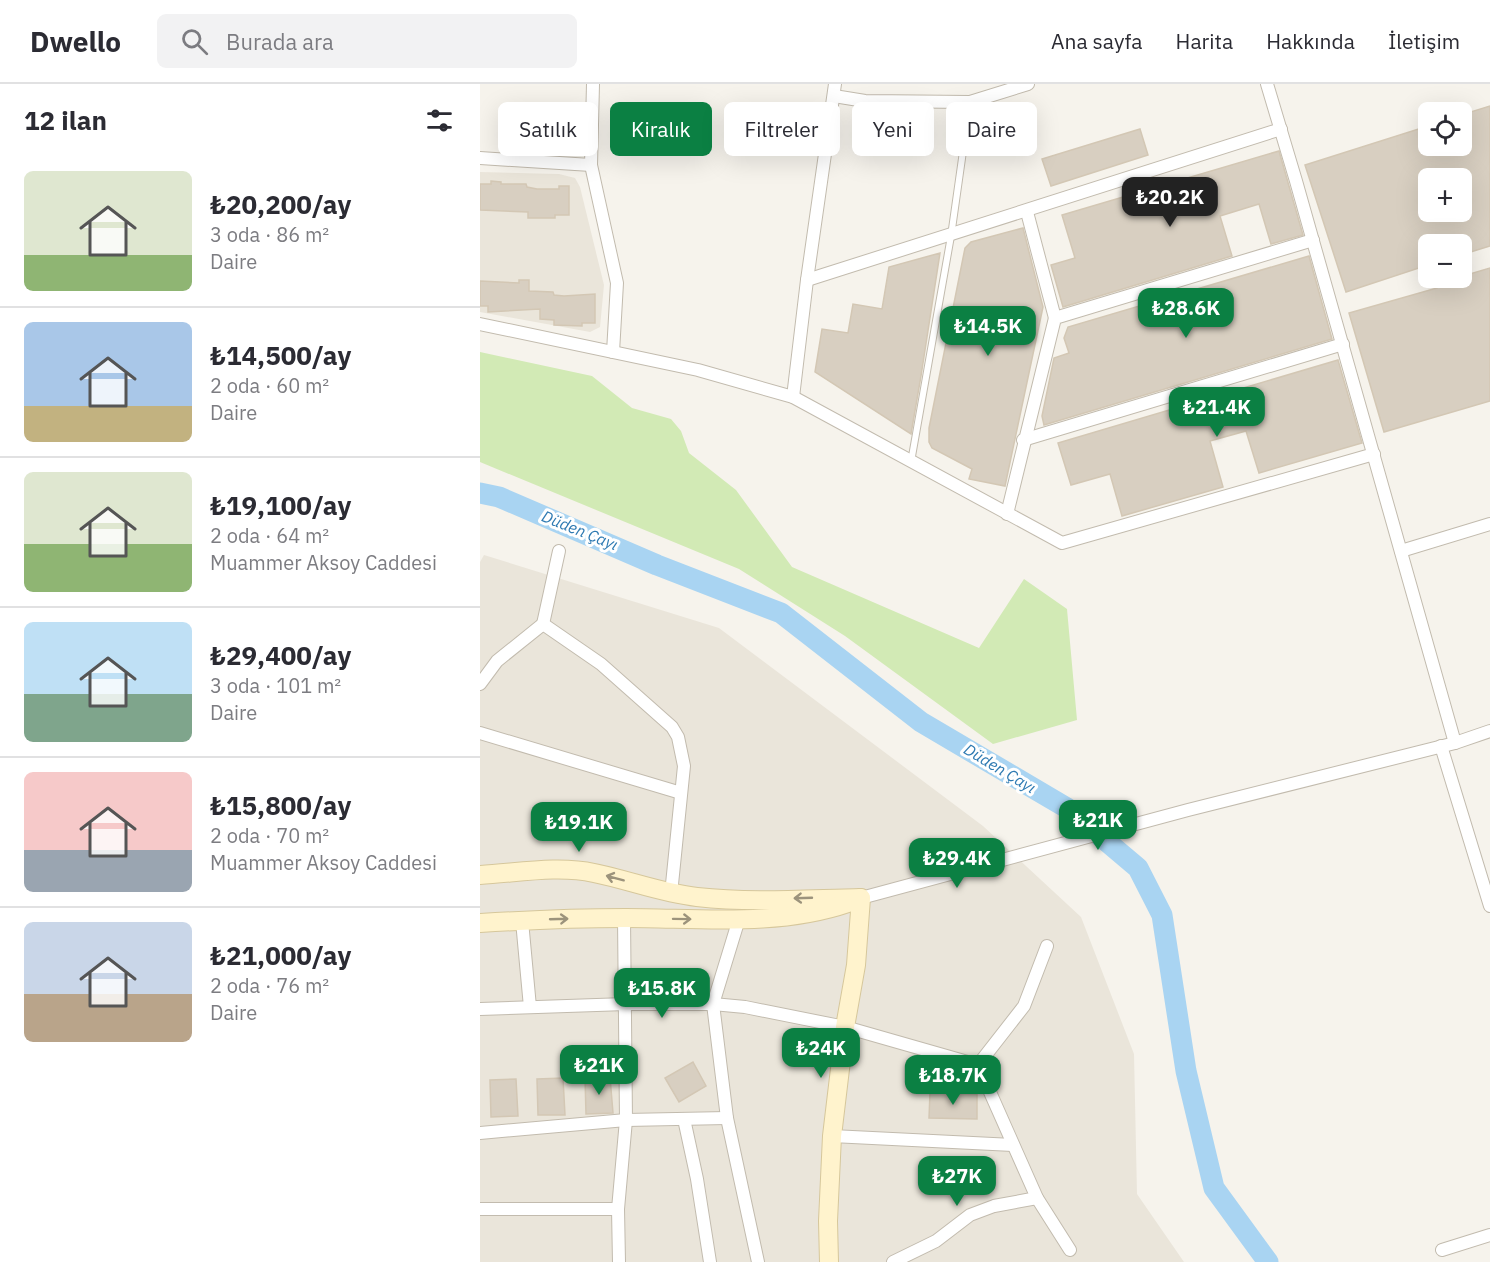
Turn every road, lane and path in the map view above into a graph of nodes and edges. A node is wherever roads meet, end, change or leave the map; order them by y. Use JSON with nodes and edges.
{"nodes":[{"id":1,"x":593,"y":84,"type":"edge"},
{"id":2,"x":1028,"y":84,"type":"edge"},
{"id":3,"x":1267,"y":84,"type":"edge"},
{"id":4,"x":834,"y":90,"type":"edge"},
{"id":5,"x":970,"y":102,"type":"joint"},
{"id":6,"x":1281,"y":129,"type":"junction"},
{"id":7,"x":962,"y":156,"type":"edge"},
{"id":8,"x":480,"y":158,"type":"edge"},
{"id":9,"x":591,"y":165,"type":"junction"},
{"id":10,"x":1026,"y":212,"type":"junction"},
{"id":11,"x":951,"y":236,"type":"junction"},
{"id":12,"x":1313,"y":240,"type":"junction"},
{"id":13,"x":807,"y":280,"type":"junction"},
{"id":14,"x":1055,"y":318,"type":"junction"},
{"id":15,"x":480,"y":324,"type":"edge"},
{"id":16,"x":1343,"y":344,"type":"junction"},
{"id":17,"x":613,"y":352,"type":"junction"},
{"id":18,"x":793,"y":397,"type":"junction"},
{"id":19,"x":1023,"y":440,"type":"junction"},
{"id":20,"x":1374,"y":454,"type":"junction"},
{"id":21,"x":911,"y":462,"type":"junction"},
{"id":22,"x":1007,"y":514,"type":"junction"},
{"id":23,"x":1490,"y":524,"type":"edge"},
{"id":24,"x":559,"y":551,"type":"dead end"},
{"id":25,"x":1401,"y":551,"type":"junction"},
{"id":26,"x":543,"y":624,"type":"junction"},
{"id":27,"x":480,"y":684,"type":"edge"},
{"id":28,"x":1490,"y":731,"type":"edge"},
{"id":29,"x":480,"y":733,"type":"edge"},
{"id":30,"x":1455,"y":743,"type":"junction"},
{"id":31,"x":1442,"y":746,"type":"junction"},
{"id":32,"x":681,"y":793,"type":"junction"},
{"id":33,"x":480,"y":875,"type":"edge"},
{"id":34,"x":671,"y":894,"type":"junction"},
{"id":35,"x":861,"y":898,"type":"junction"},
{"id":36,"x":1490,"y":906,"type":"edge"},
{"id":37,"x":624,"y":918,"type":"junction"},
{"id":38,"x":739,"y":919,"type":"junction"},
{"id":39,"x":522,"y":921,"type":"junction"},
{"id":40,"x":480,"y":923,"type":"edge"},
{"id":41,"x":1047,"y":946,"type":"dead end"},
{"id":42,"x":626,"y":1004,"type":"junction"},
{"id":43,"x":713,"y":1004,"type":"junction"},
{"id":44,"x":530,"y":1007,"type":"junction"},
{"id":45,"x":480,"y":1009,"type":"edge"},
{"id":46,"x":845,"y":1027,"type":"junction"},
{"id":47,"x":978,"y":1065,"type":"junction"},
{"id":48,"x":727,"y":1118,"type":"junction"},
{"id":49,"x":684,"y":1119,"type":"junction"},
{"id":50,"x":626,"y":1120,"type":"junction"},
{"id":51,"x":480,"y":1133,"type":"edge"},
{"id":52,"x":832,"y":1136,"type":"junction"},
{"id":53,"x":1013,"y":1145,"type":"junction"},
{"id":54,"x":1037,"y":1198,"type":"junction"},
{"id":55,"x":480,"y":1209,"type":"edge"},
{"id":56,"x":618,"y":1209,"type":"junction"},
{"id":57,"x":1490,"y":1235,"type":"edge"},
{"id":58,"x":1070,"y":1250,"type":"dead end"},
{"id":59,"x":1442,"y":1250,"type":"dead end"},
{"id":60,"x":619,"y":1262,"type":"edge"},
{"id":61,"x":710,"y":1262,"type":"edge"},
{"id":62,"x":758,"y":1262,"type":"edge"},
{"id":63,"x":829,"y":1262,"type":"edge"},
{"id":64,"x":893,"y":1262,"type":"edge"}],
"edges":[{"from":1,"to":9,"type":"street"},
{"from":2,"to":5,"type":"street"},
{"from":3,"to":6,"type":"street"},
{"from":4,"to":5,"type":"street"},
{"from":4,"to":13,"type":"street"},
{"from":6,"to":10,"type":"street"},
{"from":6,"to":12,"type":"street"},
{"from":7,"to":11,"type":"lane"},
{"from":8,"to":9,"type":"street"},
{"from":9,"to":17,"type":"street"},
{"from":10,"to":11,"type":"street"},
{"from":10,"to":14,"type":"street"},
{"from":11,"to":13,"type":"street"},
{"from":11,"to":21,"type":"lane"},
{"from":12,"to":14,"type":"street"},
{"from":12,"to":16,"type":"street"},
{"from":13,"to":18,"type":"street"},
{"from":14,"to":19,"type":"street"},
{"from":15,"to":17,"type":"street"},
{"from":16,"to":19,"type":"street"},
{"from":16,"to":20,"type":"street"},
{"from":17,"to":18,"type":"street"},
{"from":18,"to":21,"type":"street"},
{"from":19,"to":22,"type":"street"},
{"from":20,"to":22,"type":"street"},
{"from":20,"to":25,"type":"street"},
{"from":21,"to":22,"type":"street"},
{"from":23,"to":25,"type":"street"},
{"from":24,"to":26,"type":"street"},
{"from":25,"to":30,"type":"street"},
{"from":26,"to":27,"type":"street"},
{"from":26,"to":32,"type":"street"},
{"from":28,"to":30,"type":"street"},
{"from":29,"to":32,"type":"street"},
{"from":30,"to":31,"type":"street"},
{"from":31,"to":35,"type":"street"},
{"from":31,"to":36,"type":"street"},
{"from":32,"to":34,"type":"street"},
{"from":34,"to":33,"type":"main road","one_way":true},
{"from":35,"to":34,"type":"main road","one_way":true},
{"from":35,"to":38,"type":"main road"},
{"from":35,"to":46,"type":"main road"},
{"from":37,"to":38,"type":"main road","one_way":true},
{"from":39,"to":37,"type":"main road","one_way":true},
{"from":37,"to":42,"type":"street"},
{"from":38,"to":43,"type":"street"},
{"from":39,"to":40,"type":"main road"},
{"from":39,"to":44,"type":"street"},
{"from":41,"to":47,"type":"street"},
{"from":42,"to":43,"type":"street"},
{"from":42,"to":44,"type":"street"},
{"from":42,"to":50,"type":"street"},
{"from":43,"to":46,"type":"street"},
{"from":43,"to":48,"type":"street"},
{"from":44,"to":45,"type":"street"},
{"from":46,"to":47,"type":"street"},
{"from":46,"to":52,"type":"main road"},
{"from":47,"to":53,"type":"street"},
{"from":48,"to":49,"type":"street"},
{"from":48,"to":62,"type":"street"},
{"from":49,"to":50,"type":"street"},
{"from":49,"to":61,"type":"street"},
{"from":50,"to":51,"type":"street"},
{"from":50,"to":56,"type":"street"},
{"from":52,"to":53,"type":"street"},
{"from":52,"to":63,"type":"main road"},
{"from":53,"to":54,"type":"street"},
{"from":54,"to":58,"type":"street"},
{"from":54,"to":64,"type":"street"},
{"from":55,"to":56,"type":"street"},
{"from":56,"to":60,"type":"street"},
{"from":57,"to":59,"type":"street"}]}
